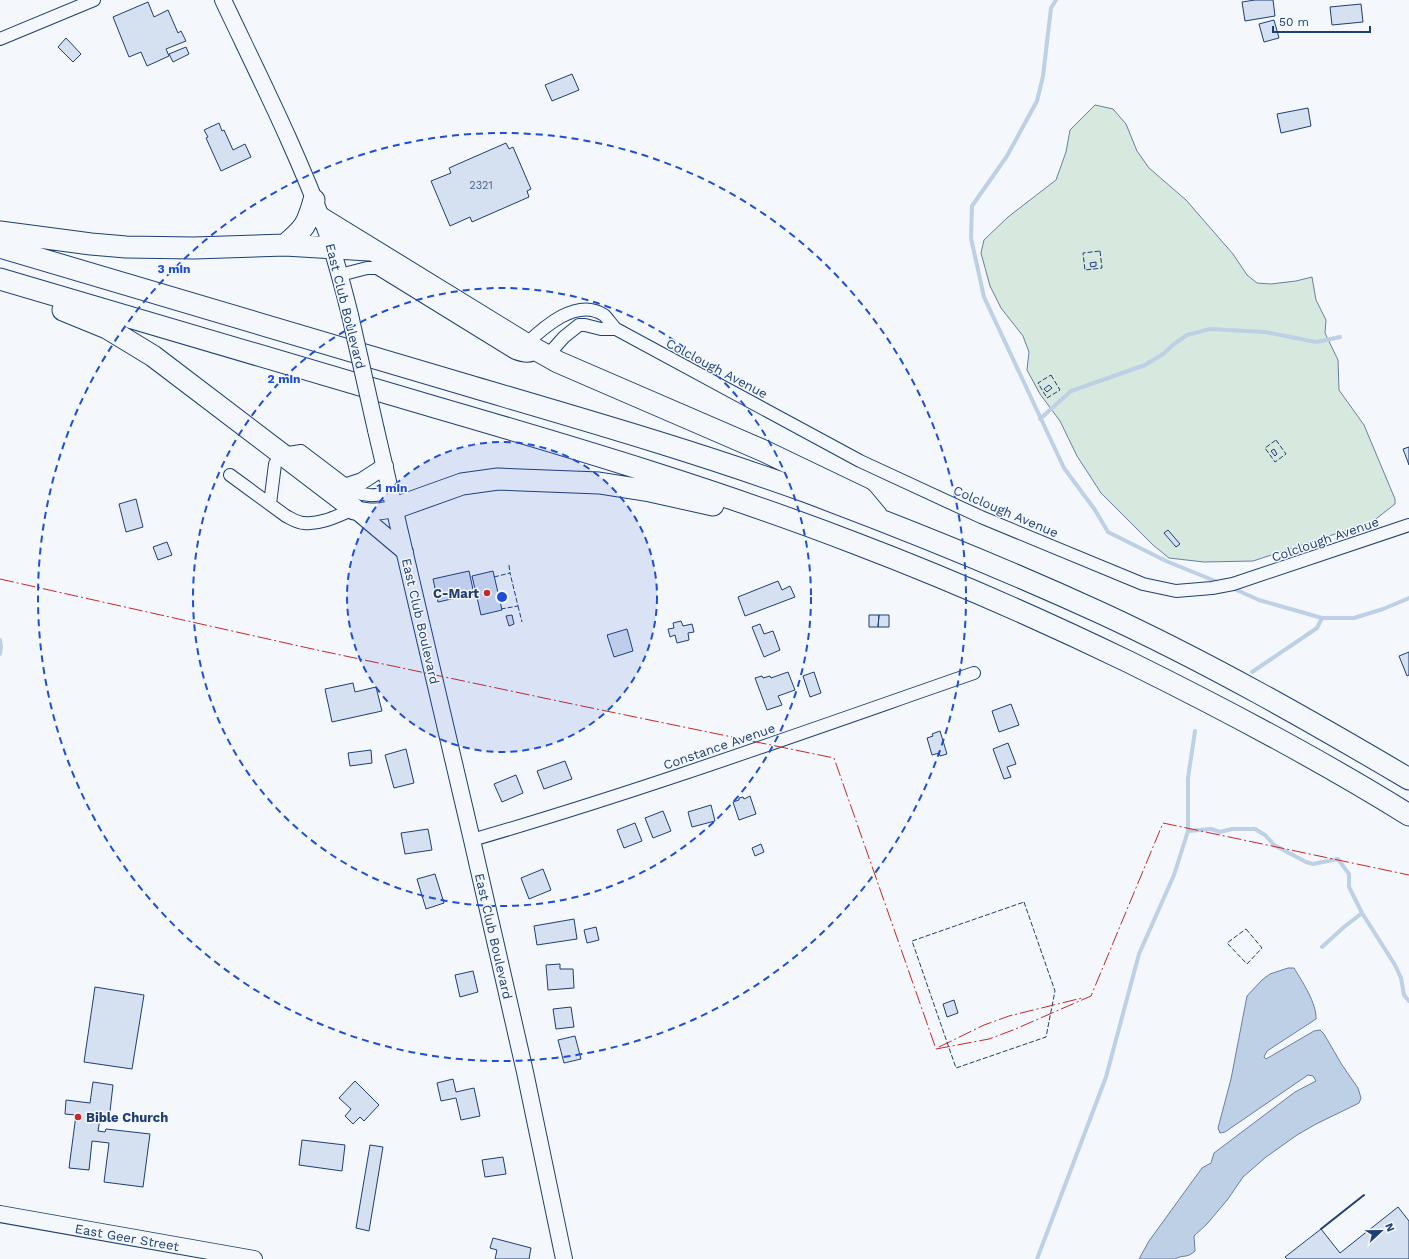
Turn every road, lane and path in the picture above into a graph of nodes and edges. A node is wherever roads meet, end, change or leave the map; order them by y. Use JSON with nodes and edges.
{"nodes":[{"id":1,"x":94,"y":0,"type":"edge"},
{"id":2,"x":223,"y":0,"type":"edge"},
{"id":3,"x":0,"y":39,"type":"edge"},
{"id":4,"x":318,"y":209,"type":"junction"},
{"id":5,"x":0,"y":232,"type":"edge"},
{"id":6,"x":285,"y":245,"type":"junction"},
{"id":7,"x":0,"y":247,"type":"edge"},
{"id":8,"x":331,"y":247,"type":"junction"},
{"id":9,"x":372,"y":250,"type":"junction"},
{"id":10,"x":340,"y":275,"type":"junction"},
{"id":11,"x":0,"y":278,"type":"edge"},
{"id":12,"x":23,"y":285,"type":"junction"},
{"id":13,"x":616,"y":329,"type":"junction"},
{"id":14,"x":537,"y":350,"type":"junction"},
{"id":15,"x":282,"y":454,"type":"junction"},
{"id":16,"x":385,"y":466,"type":"junction"},
{"id":17,"x":230,"y":475,"type":"dead end"},
{"id":18,"x":347,"y":486,"type":"junction"},
{"id":19,"x":393,"y":501,"type":"junction"},
{"id":20,"x":270,"y":504,"type":"junction"},
{"id":21,"x":354,"y":509,"type":"junction"},
{"id":22,"x":880,"y":519,"type":"junction"},
{"id":23,"x":790,"y":520,"type":"junction"},
{"id":24,"x":1409,"y":525,"type":"edge"},
{"id":25,"x":405,"y":552,"type":"junction"},
{"id":26,"x":974,"y":672,"type":"dead end"},
{"id":27,"x":1409,"y":779,"type":"edge"},
{"id":28,"x":1409,"y":815,"type":"edge"},
{"id":29,"x":472,"y":840,"type":"junction"},
{"id":30,"x":0,"y":1214,"type":"edge"},
{"id":31,"x":254,"y":1259,"type":"edge"},
{"id":32,"x":564,"y":1259,"type":"edge"}],
"edges":[{"from":1,"to":3,"type":"street"},
{"from":2,"to":4,"type":"street","name":"East Club Boulevard"},
{"from":4,"to":6,"type":"highway"},
{"from":4,"to":8,"type":"street","name":"East Club Boulevard"},
{"from":4,"to":9,"type":"highway"},
{"from":5,"to":6,"type":"highway"},
{"from":6,"to":8,"type":"highway"},
{"from":7,"to":22,"type":"highway"},
{"from":8,"to":9,"type":"highway"},
{"from":8,"to":10,"type":"street","name":"East Club Boulevard"},
{"from":9,"to":14,"type":"highway"},
{"from":10,"to":14,"type":"street"},
{"from":10,"to":16,"type":"street","name":"East Club Boulevard","bridge":true},
{"from":11,"to":12,"type":"highway"},
{"from":12,"to":15,"type":"highway"},
{"from":12,"to":23,"type":"highway"},
{"from":13,"to":14,"type":"street","name":"Colclough Avenue"},
{"from":13,"to":14,"type":"street","name":"Colclough Avenue"},
{"from":13,"to":24,"type":"street","name":"Colclough Avenue"},
{"from":14,"to":22,"type":"highway"},
{"from":15,"to":18,"type":"street"},
{"from":15,"to":20,"type":"street"},
{"from":15,"to":21,"type":"highway"},
{"from":16,"to":18,"type":"street"},
{"from":16,"to":19,"type":"street","name":"East Club Boulevard"},
{"from":17,"to":20,"type":"street"},
{"from":18,"to":19,"type":"street"},
{"from":19,"to":21,"type":"street"},
{"from":19,"to":23,"type":"highway"},
{"from":19,"to":25,"type":"street","name":"East Club Boulevard"},
{"from":20,"to":21,"type":"street"},
{"from":21,"to":25,"type":"street"},
{"from":22,"to":27,"type":"highway"},
{"from":23,"to":28,"type":"highway"},
{"from":25,"to":29,"type":"street","name":"East Club Boulevard"},
{"from":26,"to":29,"type":"street","name":"Constance Avenue"},
{"from":29,"to":32,"type":"street","name":"East Club Boulevard"},
{"from":30,"to":31,"type":"street","name":"East Geer Street"}]}
